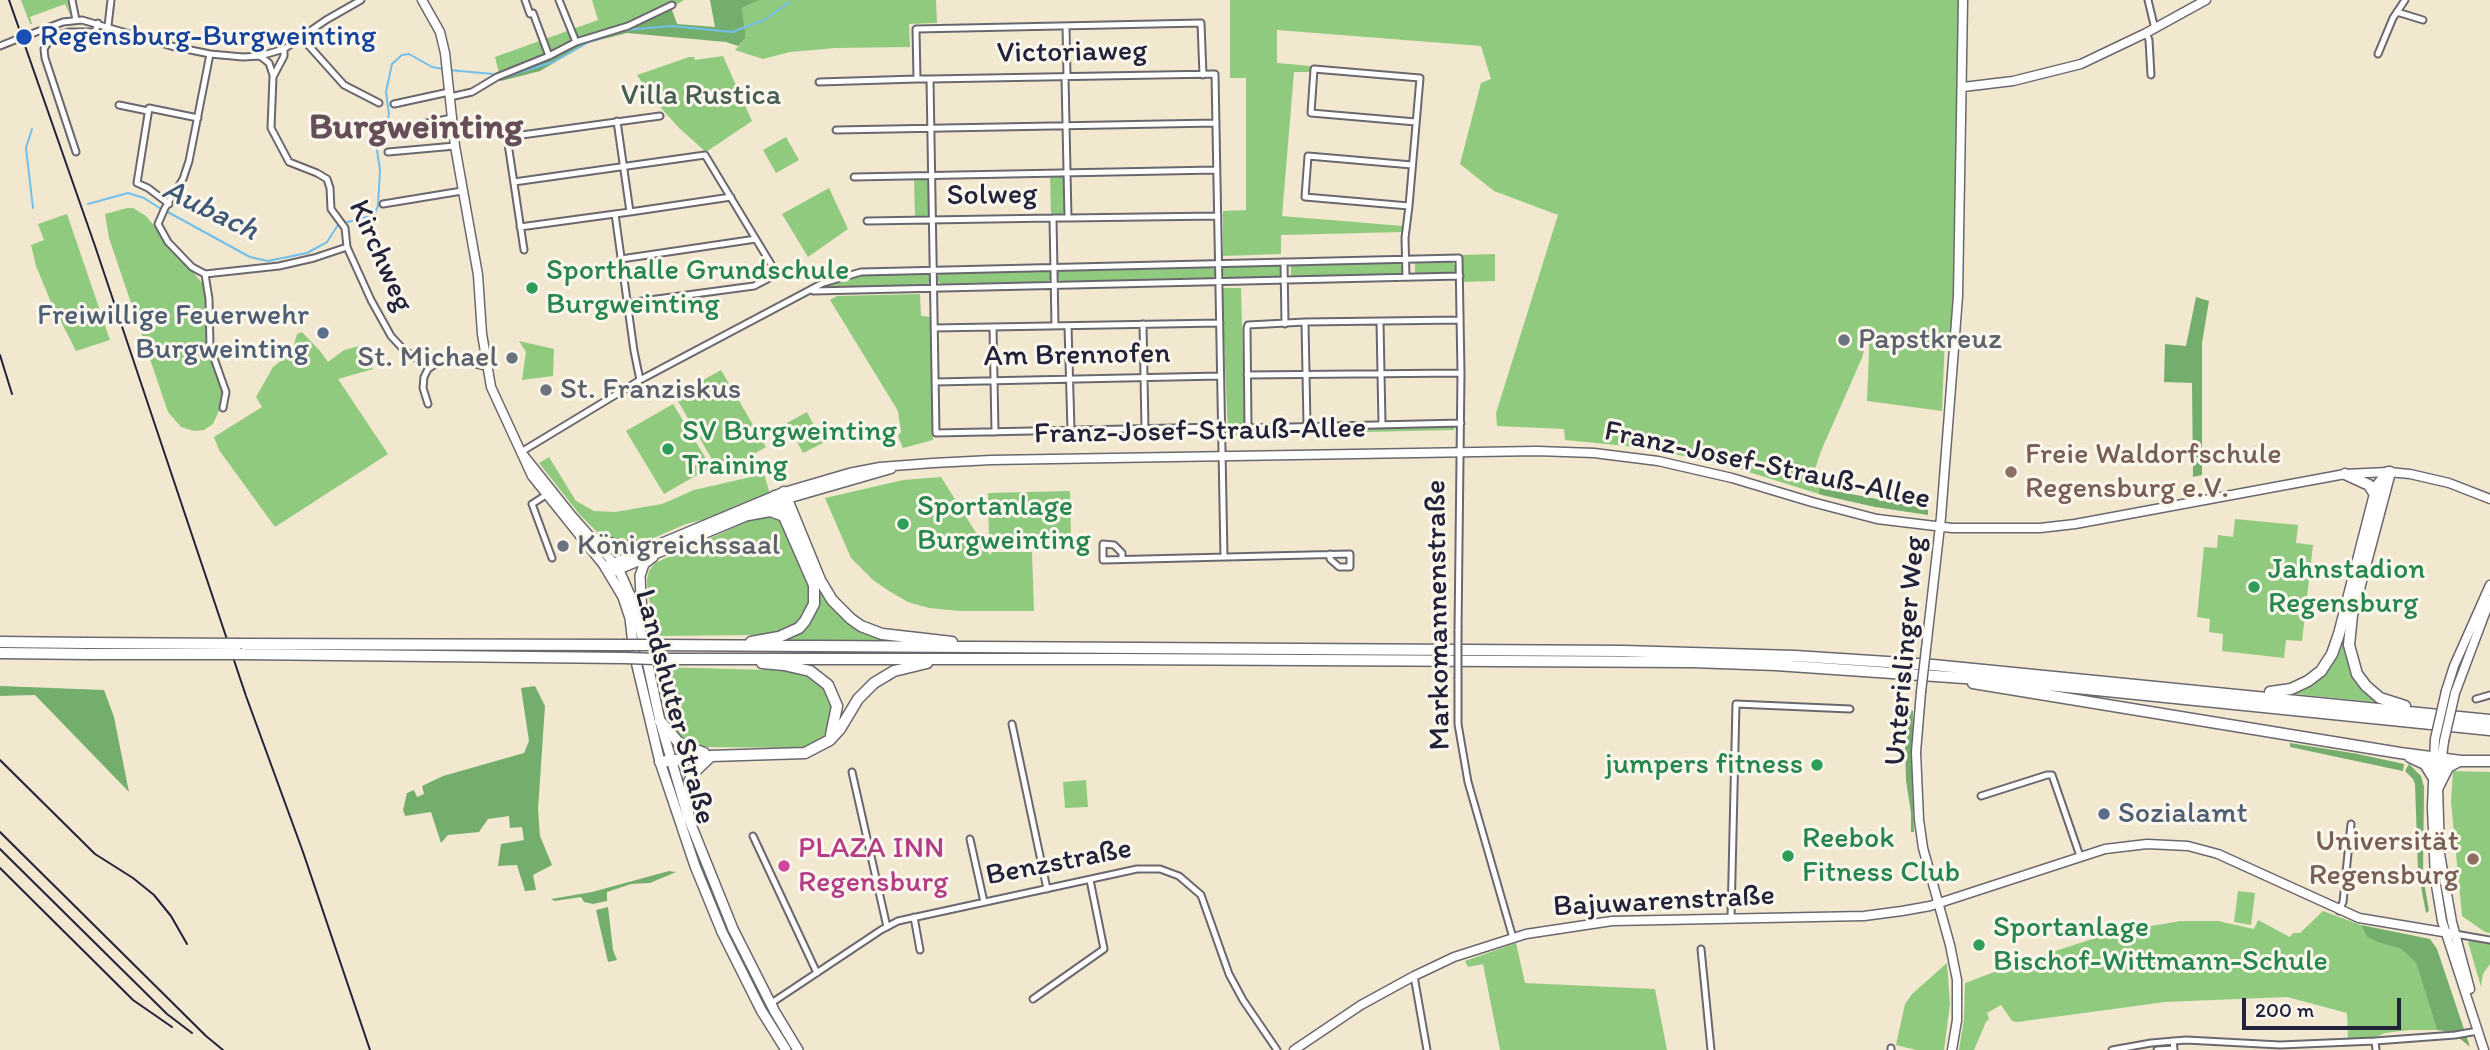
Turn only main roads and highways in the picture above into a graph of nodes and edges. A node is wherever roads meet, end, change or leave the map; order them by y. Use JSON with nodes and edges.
{"nodes":[{"id":1,"x":2345,"y":474,"type":"road end"},
{"id":2,"x":2375,"y":495,"type":"junction"},
{"id":3,"x":781,"y":497,"type":"junction"},
{"id":4,"x":748,"y":515,"type":"junction"},
{"id":5,"x":785,"y":517,"type":"junction"},
{"id":6,"x":663,"y":550,"type":"junction"},
{"id":7,"x":611,"y":567,"type":"junction"},
{"id":8,"x":0,"y":642,"type":"edge"},
{"id":9,"x":673,"y":646,"type":"junction"},
{"id":10,"x":965,"y":648,"type":"junction"},
{"id":11,"x":241,"y":649,"type":"junction"},
{"id":12,"x":649,"y":649,"type":"junction"},
{"id":13,"x":0,"y":653,"type":"edge"},
{"id":14,"x":734,"y":657,"type":"junction"},
{"id":15,"x":975,"y":658,"type":"junction"},
{"id":16,"x":1938,"y":675,"type":"junction"},
{"id":17,"x":2152,"y":685,"type":"junction"},
{"id":18,"x":2478,"y":719,"type":"junction"},
{"id":19,"x":2490,"y":720,"type":"edge"},
{"id":20,"x":660,"y":721,"type":"junction"},
{"id":21,"x":2490,"y":730,"type":"edge"},
{"id":22,"x":830,"y":740,"type":"junction"},
{"id":23,"x":2400,"y":753,"type":"junction"},
{"id":24,"x":711,"y":756,"type":"junction"},
{"id":25,"x":665,"y":761,"type":"junction"},
{"id":26,"x":2461,"y":761,"type":"junction"},
{"id":27,"x":2490,"y":761,"type":"edge"},
{"id":28,"x":2432,"y":776,"type":"road end"},
{"id":29,"x":2438,"y":786,"type":"road end"},
{"id":30,"x":688,"y":817,"type":"junction"},
{"id":31,"x":786,"y":1050,"type":"edge"},
{"id":32,"x":797,"y":1050,"type":"edge"}],
"edges":[{"from":1,"to":2,"type":"highway"},
{"from":2,"to":17,"type":"highway"},
{"from":2,"to":18,"type":"highway"},
{"from":3,"to":4,"type":"main road","name":"Franz-Josef-Strauß-Allee"},
{"from":3,"to":5,"type":"highway"},
{"from":3,"to":7,"type":"main road","name":"Franz-Josef-Strauß-Allee"},
{"from":3,"to":10,"type":"highway"},
{"from":4,"to":5,"type":"highway"},
{"from":4,"to":6,"type":"main road","name":"Franz-Josef-Strauß-Allee"},
{"from":5,"to":9,"type":"highway"},
{"from":6,"to":7,"type":"main road","name":"Franz-Josef-Strauß-Allee"},
{"from":6,"to":12,"type":"main road"},
{"from":7,"to":12,"type":"main road","name":"Landshuter Straße"},
{"from":7,"to":25,"type":"main road","name":"Landshuter Straße"},
{"from":8,"to":11,"type":"highway","bridge":true},
{"from":9,"to":10,"type":"highway"},
{"from":9,"to":12,"type":"highway"},
{"from":10,"to":17,"type":"highway"},
{"from":11,"to":12,"type":"highway","bridge":true},
{"from":11,"to":13,"type":"highway","bridge":true},
{"from":11,"to":14,"type":"highway","bridge":true},
{"from":12,"to":20,"type":"main road","name":"Landshuter Straße"},
{"from":14,"to":15,"type":"highway"},
{"from":14,"to":22,"type":"highway"},
{"from":15,"to":16,"type":"highway"},
{"from":15,"to":22,"type":"highway"},
{"from":16,"to":21,"type":"highway"},
{"from":16,"to":23,"type":"highway"},
{"from":17,"to":18,"type":"highway"},
{"from":18,"to":19,"type":"highway"},
{"from":20,"to":24,"type":"highway"},
{"from":20,"to":25,"type":"main road","name":"Landshuter Straße"},
{"from":22,"to":24,"type":"highway"},
{"from":23,"to":26,"type":"highway"},
{"from":23,"to":28,"type":"highway"},
{"from":24,"to":25,"type":"highway"},
{"from":24,"to":30,"type":"highway"},
{"from":25,"to":30,"type":"main road","name":"Landshuter Straße"},
{"from":25,"to":31,"type":"main road","name":"Landshuter Straße"},
{"from":26,"to":27,"type":"highway"},
{"from":26,"to":29,"type":"highway"},
{"from":30,"to":32,"type":"main road","name":"Landshuter Straße"}]}
